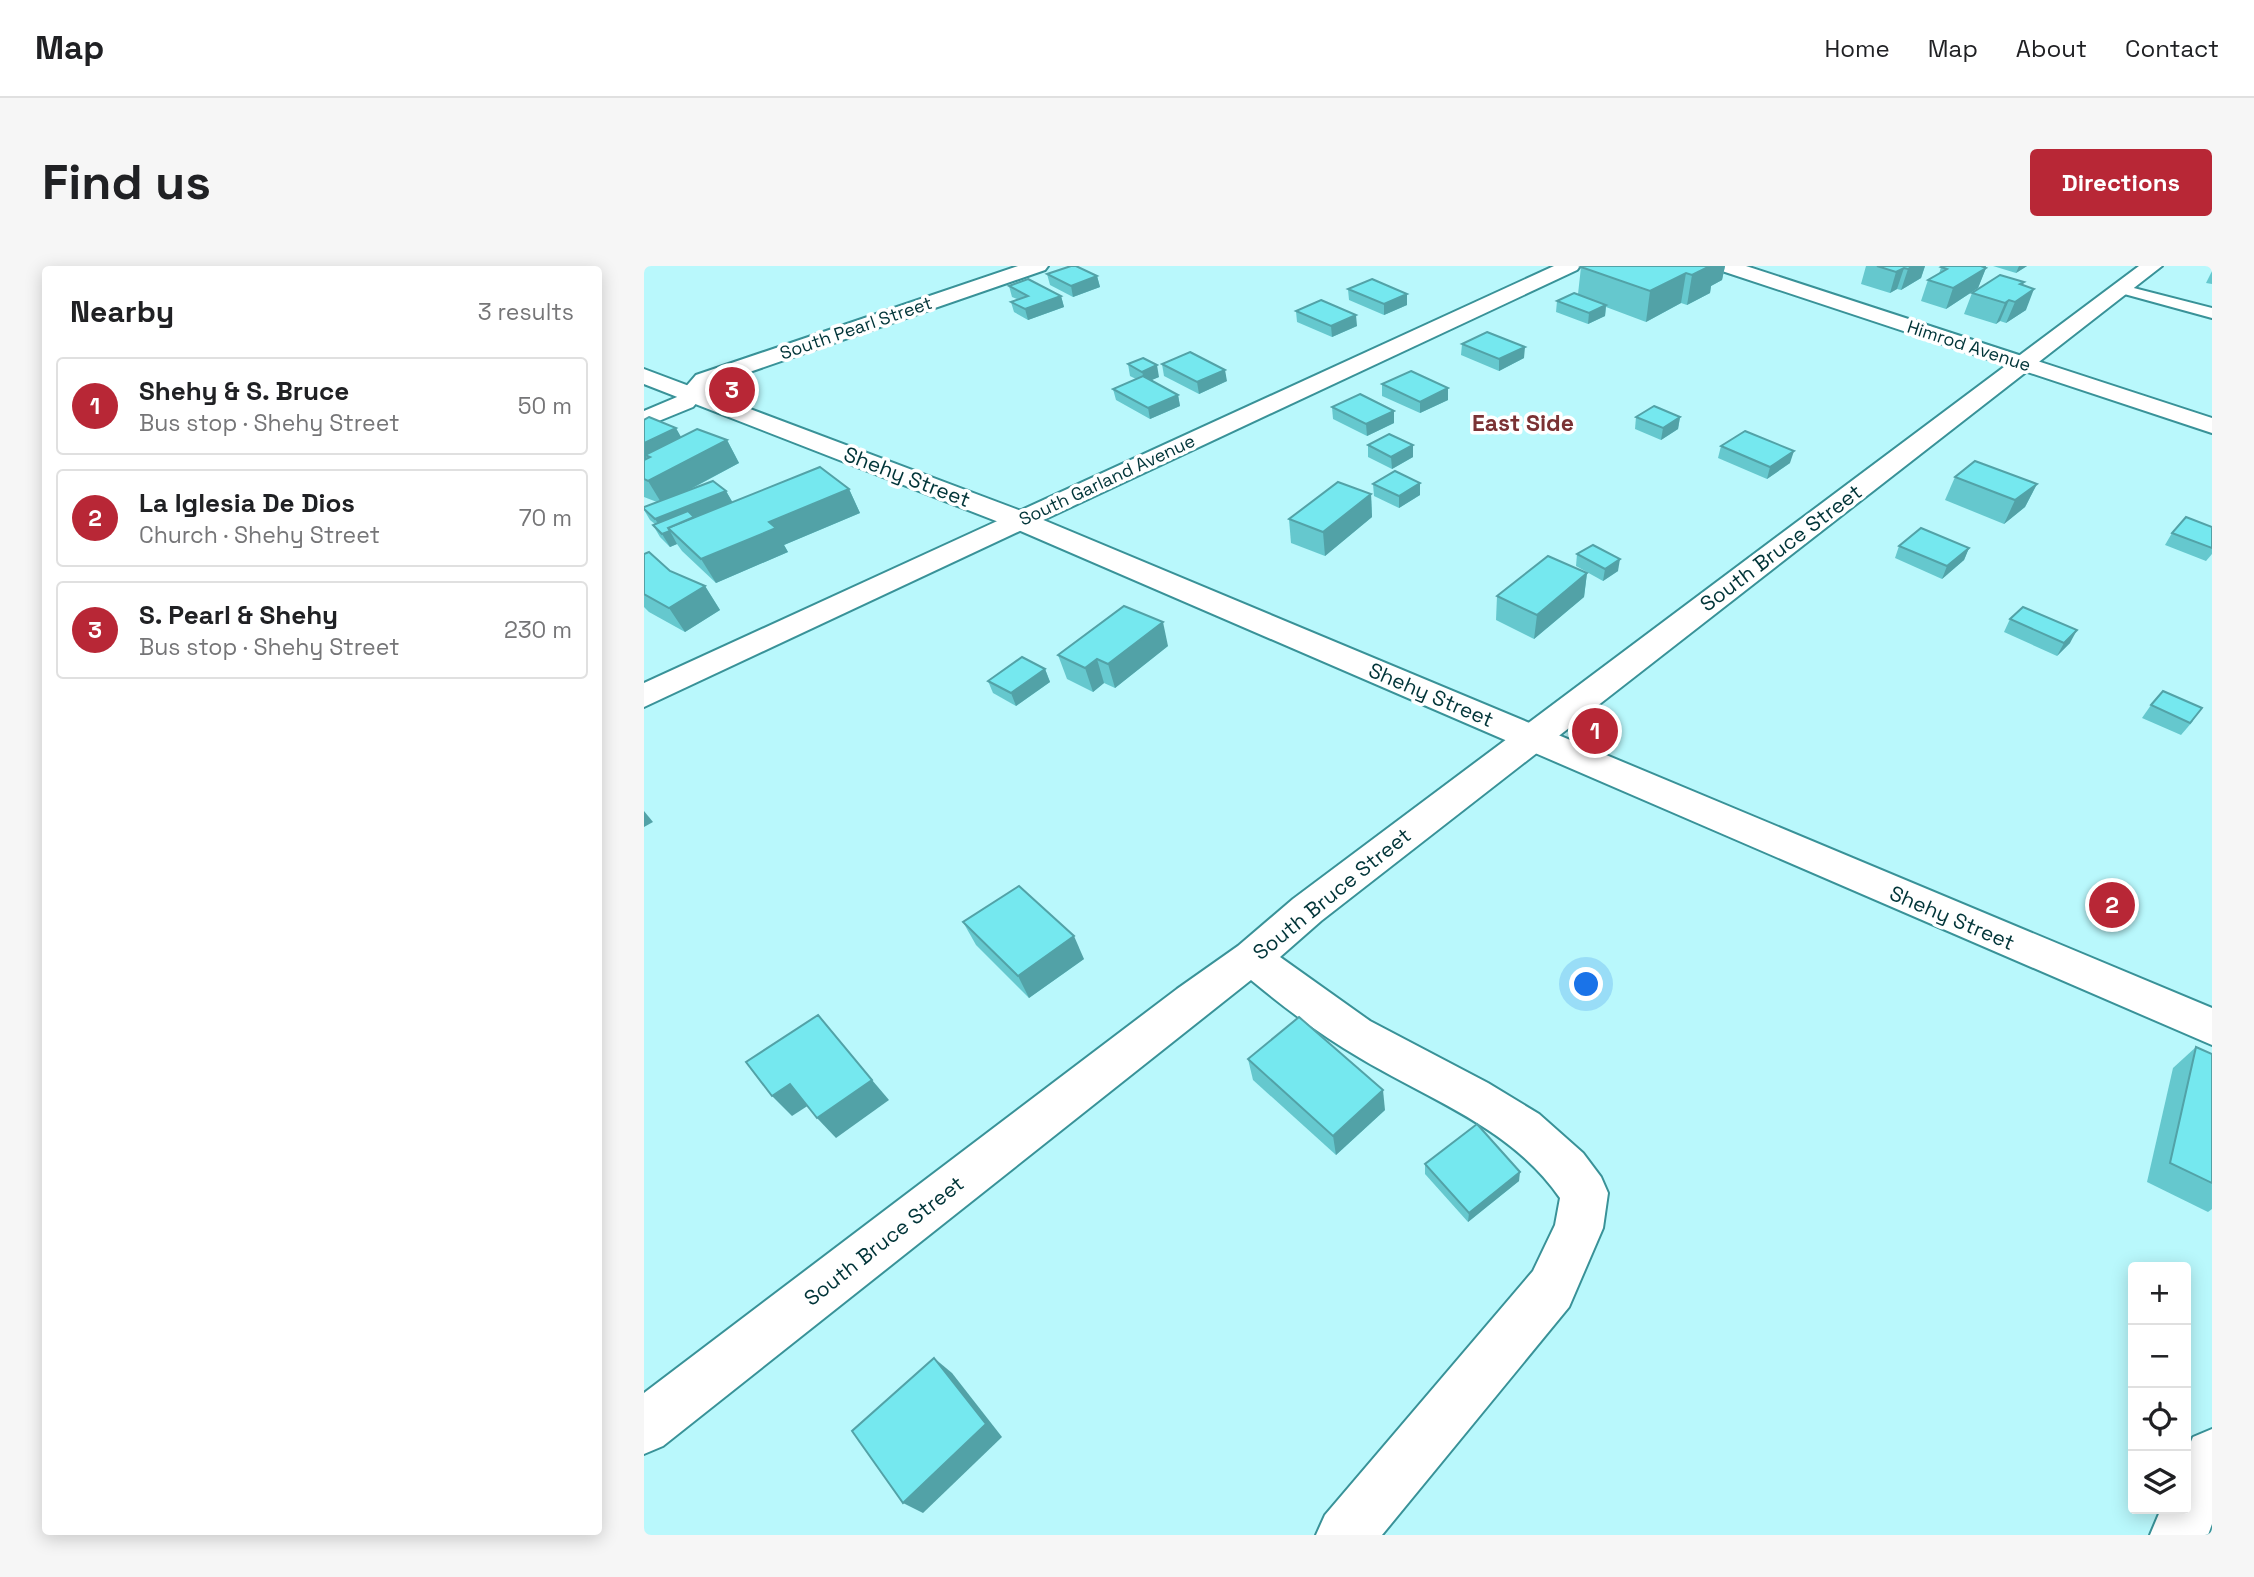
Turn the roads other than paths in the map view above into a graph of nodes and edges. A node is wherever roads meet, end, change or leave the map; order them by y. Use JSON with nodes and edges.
{"nodes":[{"id":1,"x":1038,"y":266,"type":"edge"},
{"id":2,"x":1570,"y":266,"type":"edge"},
{"id":3,"x":1726,"y":266,"type":"edge"},
{"id":4,"x":2152,"y":266,"type":"edge"},
{"id":5,"x":2122,"y":289,"type":"junction"},
{"id":6,"x":2212,"y":313,"type":"edge"},
{"id":7,"x":2023,"y":364,"type":"junction"},
{"id":8,"x":644,"y":376,"type":"edge"},
{"id":9,"x":692,"y":394,"type":"junction"},
{"id":10,"x":644,"y":420,"type":"edge"},
{"id":11,"x":2212,"y":426,"type":"edge"},
{"id":12,"x":1019,"y":520,"type":"junction"},
{"id":13,"x":644,"y":696,"type":"edge"},
{"id":14,"x":1532,"y":738,"type":"junction"},
{"id":15,"x":1252,"y":958,"type":"junction"},
{"id":16,"x":2212,"y":1027,"type":"edge"},
{"id":17,"x":644,"y":1427,"type":"edge"},
{"id":18,"x":2212,"y":1457,"type":"edge"},
{"id":19,"x":1345,"y":1535,"type":"edge"},
{"id":20,"x":2179,"y":1535,"type":"edge"}],
"edges":[{"from":1,"to":9,"type":"street","name":"South Pearl Street"},
{"from":2,"to":12,"type":"street","name":"South Garland Avenue"},
{"from":3,"to":7,"type":"street","name":"Himrod Avenue"},
{"from":4,"to":5,"type":"street","name":"South Bruce Street"},
{"from":5,"to":6,"type":"lane"},
{"from":5,"to":7,"type":"street","name":"South Bruce Street"},
{"from":7,"to":11,"type":"street","name":"Himrod Avenue"},
{"from":7,"to":14,"type":"street","name":"South Bruce Street"},
{"from":8,"to":9,"type":"street","name":"Shehy Street"},
{"from":9,"to":10,"type":"street","name":"South Pearl Street"},
{"from":9,"to":12,"type":"street","name":"Shehy Street"},
{"from":12,"to":13,"type":"street","name":"South Garland Avenue"},
{"from":12,"to":14,"type":"street","name":"Shehy Street"},
{"from":14,"to":15,"type":"street","name":"South Bruce Street"},
{"from":14,"to":16,"type":"street","name":"Shehy Street"},
{"from":15,"to":17,"type":"street","name":"South Bruce Street"},
{"from":15,"to":19,"type":"street"},
{"from":18,"to":20,"type":"street"}]}
